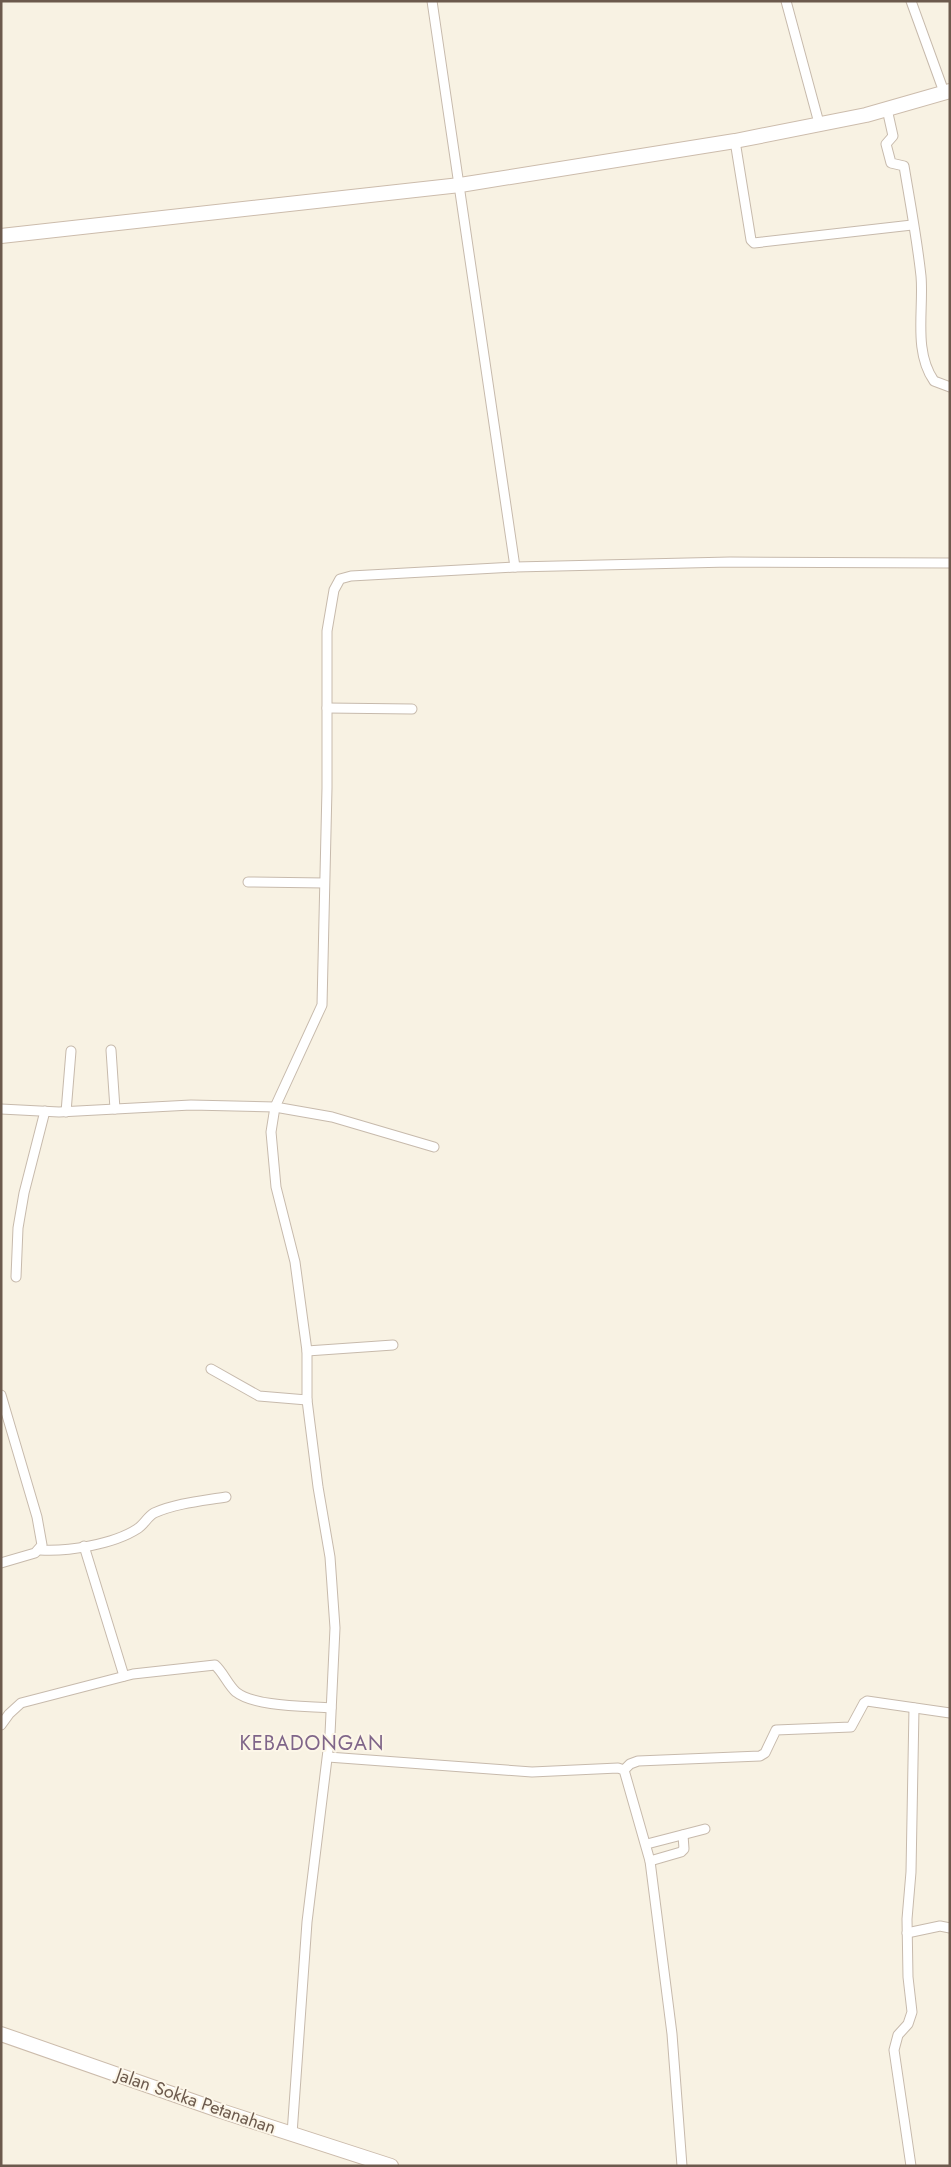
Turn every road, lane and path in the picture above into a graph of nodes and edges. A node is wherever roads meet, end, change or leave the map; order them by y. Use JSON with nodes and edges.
{"nodes":[{"id":1,"x":432,"y":1,"type":"edge"},
{"id":2,"x":786,"y":1,"type":"edge"},
{"id":3,"x":911,"y":1,"type":"edge"},
{"id":4,"x":947,"y":91,"type":"edge"},
{"id":5,"x":887,"y":109,"type":"junction"},
{"id":6,"x":819,"y":123,"type":"junction"},
{"id":7,"x":735,"y":141,"type":"junction"},
{"id":8,"x":460,"y":185,"type":"junction"},
{"id":9,"x":912,"y":225,"type":"junction"},
{"id":10,"x":1,"y":236,"type":"edge"},
{"id":11,"x":950,"y":387,"type":"edge"},
{"id":12,"x":950,"y":563,"type":"edge"},
{"id":13,"x":514,"y":568,"type":"junction"},
{"id":14,"x":326,"y":708,"type":"junction"},
{"id":15,"x":412,"y":709,"type":"dead end"},
{"id":16,"x":248,"y":882,"type":"dead end"},
{"id":17,"x":324,"y":883,"type":"junction"},
{"id":18,"x":111,"y":1050,"type":"dead end"},
{"id":19,"x":71,"y":1051,"type":"dead end"},
{"id":20,"x":276,"y":1107,"type":"junction"},
{"id":21,"x":1,"y":1109,"type":"edge"},
{"id":22,"x":115,"y":1109,"type":"junction"},
{"id":23,"x":44,"y":1111,"type":"junction"},
{"id":24,"x":66,"y":1112,"type":"junction"},
{"id":25,"x":434,"y":1147,"type":"dead end"},
{"id":26,"x":16,"y":1277,"type":"dead end"},
{"id":27,"x":393,"y":1345,"type":"dead end"},
{"id":28,"x":307,"y":1351,"type":"junction"},
{"id":29,"x":211,"y":1369,"type":"dead end"},
{"id":30,"x":1,"y":1395,"type":"edge"},
{"id":31,"x":307,"y":1400,"type":"junction"},
{"id":32,"x":226,"y":1497,"type":"dead end"},
{"id":33,"x":84,"y":1546,"type":"junction"},
{"id":34,"x":40,"y":1550,"type":"junction"},
{"id":35,"x":1,"y":1563,"type":"edge"},
{"id":36,"x":124,"y":1676,"type":"junction"},
{"id":37,"x":332,"y":1708,"type":"junction"},
{"id":38,"x":914,"y":1708,"type":"junction"},
{"id":39,"x":950,"y":1714,"type":"edge"},
{"id":40,"x":1,"y":1726,"type":"edge"},
{"id":41,"x":328,"y":1757,"type":"junction"},
{"id":42,"x":624,"y":1770,"type":"junction"},
{"id":43,"x":705,"y":1829,"type":"dead end"},
{"id":44,"x":683,"y":1835,"type":"junction"},
{"id":45,"x":647,"y":1844,"type":"junction"},
{"id":46,"x":650,"y":1861,"type":"junction"},
{"id":47,"x":950,"y":1928,"type":"edge"},
{"id":48,"x":907,"y":1933,"type":"junction"},
{"id":49,"x":1,"y":2034,"type":"edge"},
{"id":50,"x":292,"y":2134,"type":"junction"},
{"id":51,"x":391,"y":2166,"type":"edge"},
{"id":52,"x":682,"y":2166,"type":"edge"},
{"id":53,"x":911,"y":2166,"type":"edge"}],
"edges":[{"from":1,"to":8,"type":"street"},
{"from":2,"to":6,"type":"street"},
{"from":3,"to":4,"type":"street"},
{"from":4,"to":5,"type":"street"},
{"from":5,"to":6,"type":"street"},
{"from":5,"to":9,"type":"street"},
{"from":6,"to":7,"type":"street"},
{"from":7,"to":8,"type":"street"},
{"from":7,"to":9,"type":"street"},
{"from":8,"to":10,"type":"street"},
{"from":8,"to":13,"type":"street"},
{"from":9,"to":11,"type":"street"},
{"from":12,"to":13,"type":"street"},
{"from":13,"to":14,"type":"street"},
{"from":14,"to":15,"type":"street"},
{"from":14,"to":17,"type":"street"},
{"from":16,"to":17,"type":"street"},
{"from":17,"to":20,"type":"street"},
{"from":18,"to":22,"type":"street"},
{"from":19,"to":24,"type":"street"},
{"from":20,"to":22,"type":"street"},
{"from":20,"to":25,"type":"street"},
{"from":20,"to":28,"type":"street"},
{"from":21,"to":23,"type":"street"},
{"from":22,"to":24,"type":"street"},
{"from":23,"to":24,"type":"street"},
{"from":23,"to":26,"type":"street"},
{"from":27,"to":28,"type":"street"},
{"from":28,"to":31,"type":"street"},
{"from":29,"to":31,"type":"street"},
{"from":30,"to":34,"type":"street"},
{"from":31,"to":37,"type":"street"},
{"from":32,"to":33,"type":"street"},
{"from":33,"to":34,"type":"street"},
{"from":33,"to":36,"type":"street"},
{"from":34,"to":35,"type":"street"},
{"from":36,"to":37,"type":"street"},
{"from":36,"to":40,"type":"street"},
{"from":37,"to":41,"type":"street"},
{"from":38,"to":39,"type":"street"},
{"from":38,"to":42,"type":"street"},
{"from":38,"to":48,"type":"street"},
{"from":41,"to":42,"type":"street"},
{"from":41,"to":50,"type":"street"},
{"from":42,"to":45,"type":"street"},
{"from":43,"to":44,"type":"street"},
{"from":44,"to":45,"type":"street"},
{"from":44,"to":46,"type":"street"},
{"from":45,"to":46,"type":"street"},
{"from":46,"to":52,"type":"street"},
{"from":47,"to":48,"type":"street"},
{"from":48,"to":53,"type":"street"},
{"from":49,"to":50,"type":"street","name":"Jalan Sokka Petanahan"},
{"from":50,"to":51,"type":"street","name":"Jalan Sokka Petanahan"}]}
